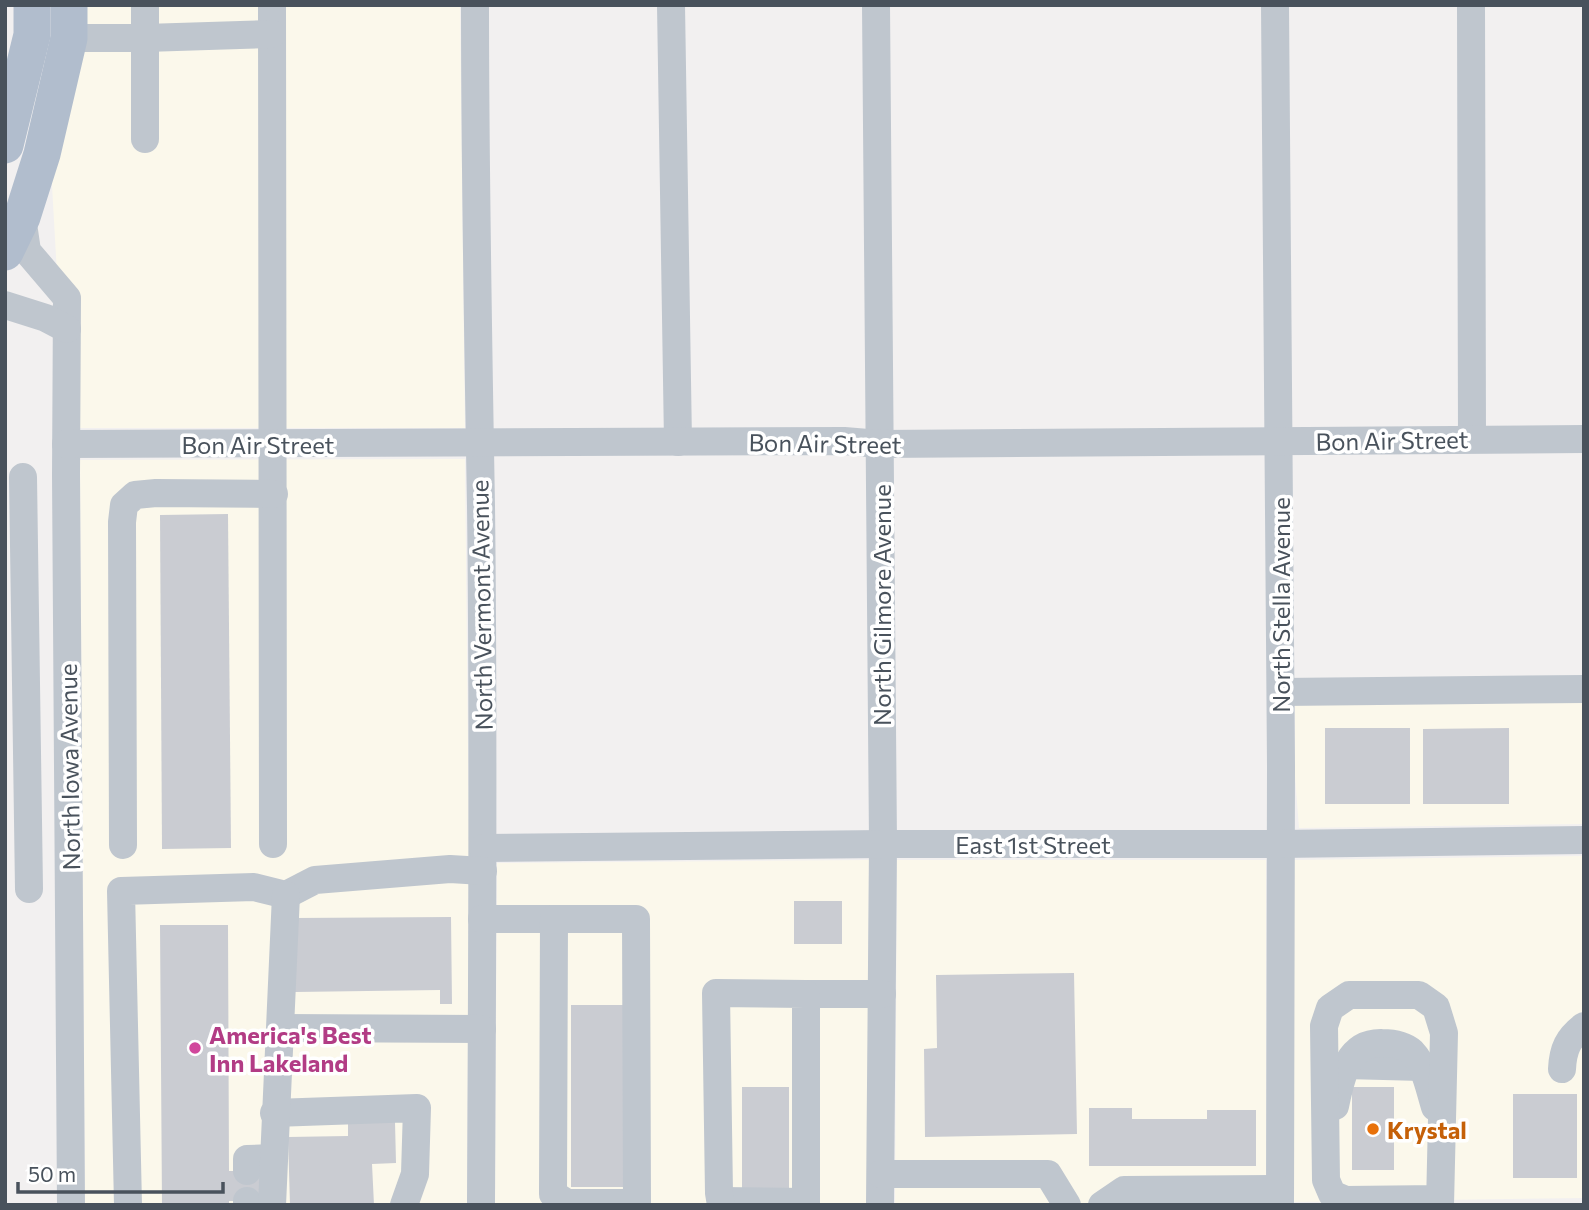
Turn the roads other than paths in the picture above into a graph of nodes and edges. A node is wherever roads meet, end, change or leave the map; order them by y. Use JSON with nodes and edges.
{"nodes":[{"id":1,"x":32,"y":5,"type":"edge"},
{"id":2,"x":145,"y":5,"type":"edge"},
{"id":3,"x":272,"y":5,"type":"edge"},
{"id":4,"x":475,"y":5,"type":"edge"},
{"id":5,"x":671,"y":5,"type":"edge"},
{"id":6,"x":876,"y":5,"type":"edge"},
{"id":7,"x":1275,"y":5,"type":"edge"},
{"id":8,"x":1471,"y":5,"type":"edge"},
{"id":9,"x":69,"y":21,"type":"edge"},
{"id":10,"x":272,"y":34,"type":"junction"},
{"id":11,"x":145,"y":38,"type":"junction"},
{"id":12,"x":145,"y":139,"type":"dead end"},
{"id":13,"x":5,"y":145,"type":"edge"},
{"id":14,"x":22,"y":216,"type":"junction"},
{"id":15,"x":5,"y":252,"type":"edge"},
{"id":16,"x":5,"y":305,"type":"edge"},
{"id":17,"x":67,"y":329,"type":"junction"},
{"id":18,"x":1472,"y":439,"type":"junction"},
{"id":19,"x":1584,"y":439,"type":"edge"},
{"id":20,"x":678,"y":442,"type":"junction"},
{"id":21,"x":1279,"y":442,"type":"junction"},
{"id":22,"x":66,"y":444,"type":"junction"},
{"id":23,"x":274,"y":444,"type":"junction"},
{"id":24,"x":479,"y":444,"type":"junction"},
{"id":25,"x":880,"y":444,"type":"junction"},
{"id":26,"x":66,"y":475,"type":"junction"},
{"id":27,"x":14,"y":478,"type":"edge"},
{"id":28,"x":274,"y":494,"type":"junction"},
{"id":29,"x":1584,"y":689,"type":"edge"},
{"id":30,"x":1281,"y":692,"type":"junction"},
{"id":31,"x":1584,"y":840,"type":"edge"},
{"id":32,"x":273,"y":844,"type":"dead end"},
{"id":33,"x":883,"y":844,"type":"junction"},
{"id":34,"x":1280,"y":844,"type":"junction"},
{"id":35,"x":122,"y":845,"type":"dead end"},
{"id":36,"x":483,"y":860,"type":"junction"},
{"id":37,"x":70,"y":889,"type":"junction"},
{"id":38,"x":17,"y":890,"type":"edge"},
{"id":39,"x":286,"y":895,"type":"junction"},
{"id":40,"x":482,"y":919,"type":"junction"},
{"id":41,"x":554,"y":919,"type":"junction"},
{"id":42,"x":806,"y":994,"type":"junction"},
{"id":43,"x":882,"y":994,"type":"junction"},
{"id":44,"x":1584,"y":1026,"type":"edge"},
{"id":45,"x":281,"y":1027,"type":"junction"},
{"id":46,"x":482,"y":1029,"type":"junction"},
{"id":47,"x":1280,"y":1033,"type":"junction"},
{"id":48,"x":1325,"y":1035,"type":"junction"},
{"id":49,"x":1562,"y":1069,"type":"dead end"},
{"id":50,"x":274,"y":1113,"type":"junction"},
{"id":51,"x":1441,"y":1126,"type":"junction"},
{"id":52,"x":1325,"y":1156,"type":"junction"},
{"id":53,"x":273,"y":1158,"type":"junction"},
{"id":54,"x":247,"y":1171,"type":"dead end"},
{"id":55,"x":881,"y":1174,"type":"junction"},
{"id":56,"x":1190,"y":1197,"type":"edge"},
{"id":57,"x":1280,"y":1197,"type":"edge"},
{"id":58,"x":1439,"y":1202,"type":"edge"},
{"id":59,"x":255,"y":1203,"type":"edge"},
{"id":60,"x":721,"y":1203,"type":"edge"},
{"id":61,"x":806,"y":1203,"type":"edge"},
{"id":62,"x":637,"y":1204,"type":"edge"},
{"id":63,"x":71,"y":1205,"type":"edge"},
{"id":64,"x":128,"y":1205,"type":"edge"},
{"id":65,"x":404,"y":1205,"type":"edge"},
{"id":66,"x":481,"y":1205,"type":"edge"},
{"id":67,"x":880,"y":1205,"type":"edge"},
{"id":68,"x":1067,"y":1205,"type":"edge"},
{"id":69,"x":1102,"y":1205,"type":"edge"}],
"edges":[{"from":1,"to":13,"type":"main road"},
{"from":2,"to":11,"type":"street"},
{"from":3,"to":10,"type":"street"},
{"from":4,"to":24,"type":"street","name":"North Vermont Avenue"},
{"from":5,"to":20,"type":"street"},
{"from":6,"to":25,"type":"street","name":"North Gilmore Avenue"},
{"from":7,"to":21,"type":"street","name":"North Stella Avenue"},
{"from":8,"to":18,"type":"street"},
{"from":9,"to":11,"type":"street"},
{"from":9,"to":14,"type":"main road"},
{"from":10,"to":11,"type":"street"},
{"from":10,"to":23,"type":"street"},
{"from":11,"to":12,"type":"street"},
{"from":14,"to":15,"type":"main road"},
{"from":14,"to":17,"type":"street","name":"North Iowa Avenue"},
{"from":16,"to":17,"type":"street"},
{"from":17,"to":22,"type":"street","name":"North Iowa Avenue"},
{"from":18,"to":19,"type":"street","name":"Bon Air Street"},
{"from":18,"to":21,"type":"street","name":"Bon Air Street"},
{"from":20,"to":24,"type":"street","name":"Bon Air Street"},
{"from":20,"to":25,"type":"street","name":"Bon Air Street"},
{"from":21,"to":25,"type":"street","name":"Bon Air Street"},
{"from":21,"to":30,"type":"street","name":"North Stella Avenue"},
{"from":22,"to":23,"type":"street","name":"Bon Air Street"},
{"from":22,"to":26,"type":"street","name":"North Iowa Avenue"},
{"from":23,"to":24,"type":"street","name":"Bon Air Street"},
{"from":23,"to":28,"type":"street"},
{"from":24,"to":36,"type":"street","name":"North Vermont Avenue"},
{"from":25,"to":33,"type":"street","name":"North Gilmore Avenue"},
{"from":26,"to":27,"type":"street"},
{"from":26,"to":37,"type":"street","name":"North Iowa Avenue"},
{"from":27,"to":38,"type":"street"},
{"from":28,"to":32,"type":"street"},
{"from":28,"to":35,"type":"street"},
{"from":29,"to":30,"type":"street"},
{"from":30,"to":34,"type":"street","name":"North Stella Avenue"},
{"from":31,"to":34,"type":"street","name":"East 1st Street"},
{"from":33,"to":34,"type":"street","name":"East 1st Street"},
{"from":33,"to":36,"type":"street","name":"East 1st Street"},
{"from":33,"to":43,"type":"street","name":"North Gilmore Avenue"},
{"from":34,"to":47,"type":"street","name":"North Stella Avenue"},
{"from":36,"to":39,"type":"street","name":"East 1st Street"},
{"from":36,"to":40,"type":"street","name":"North Vermont Avenue"},
{"from":37,"to":38,"type":"street"},
{"from":37,"to":63,"type":"street","name":"North Iowa Avenue"},
{"from":39,"to":45,"type":"street"},
{"from":39,"to":64,"type":"street"},
{"from":40,"to":41,"type":"street"},
{"from":40,"to":46,"type":"street","name":"North Vermont Avenue"},
{"from":41,"to":62,"type":"street"},
{"from":41,"to":62,"type":"street"},
{"from":42,"to":43,"type":"street"},
{"from":42,"to":60,"type":"street"},
{"from":42,"to":61,"type":"street"},
{"from":43,"to":55,"type":"street","name":"North Gilmore Avenue"},
{"from":44,"to":49,"type":"street"},
{"from":45,"to":46,"type":"street"},
{"from":45,"to":50,"type":"street"},
{"from":46,"to":66,"type":"street","name":"North Vermont Avenue"},
{"from":47,"to":48,"type":"street"},
{"from":47,"to":57,"type":"street","name":"North Stella Avenue"},
{"from":48,"to":51,"type":"street"},
{"from":48,"to":52,"type":"street"},
{"from":50,"to":53,"type":"street"},
{"from":50,"to":65,"type":"street"},
{"from":51,"to":52,"type":"street"},
{"from":51,"to":58,"type":"street"},
{"from":52,"to":58,"type":"street"},
{"from":53,"to":54,"type":"street"},
{"from":53,"to":59,"type":"street"},
{"from":55,"to":67,"type":"street","name":"North Gilmore Avenue"},
{"from":55,"to":68,"type":"street"},
{"from":56,"to":57,"type":"street"},
{"from":56,"to":69,"type":"street"},
{"from":60,"to":61,"type":"street"}]}
